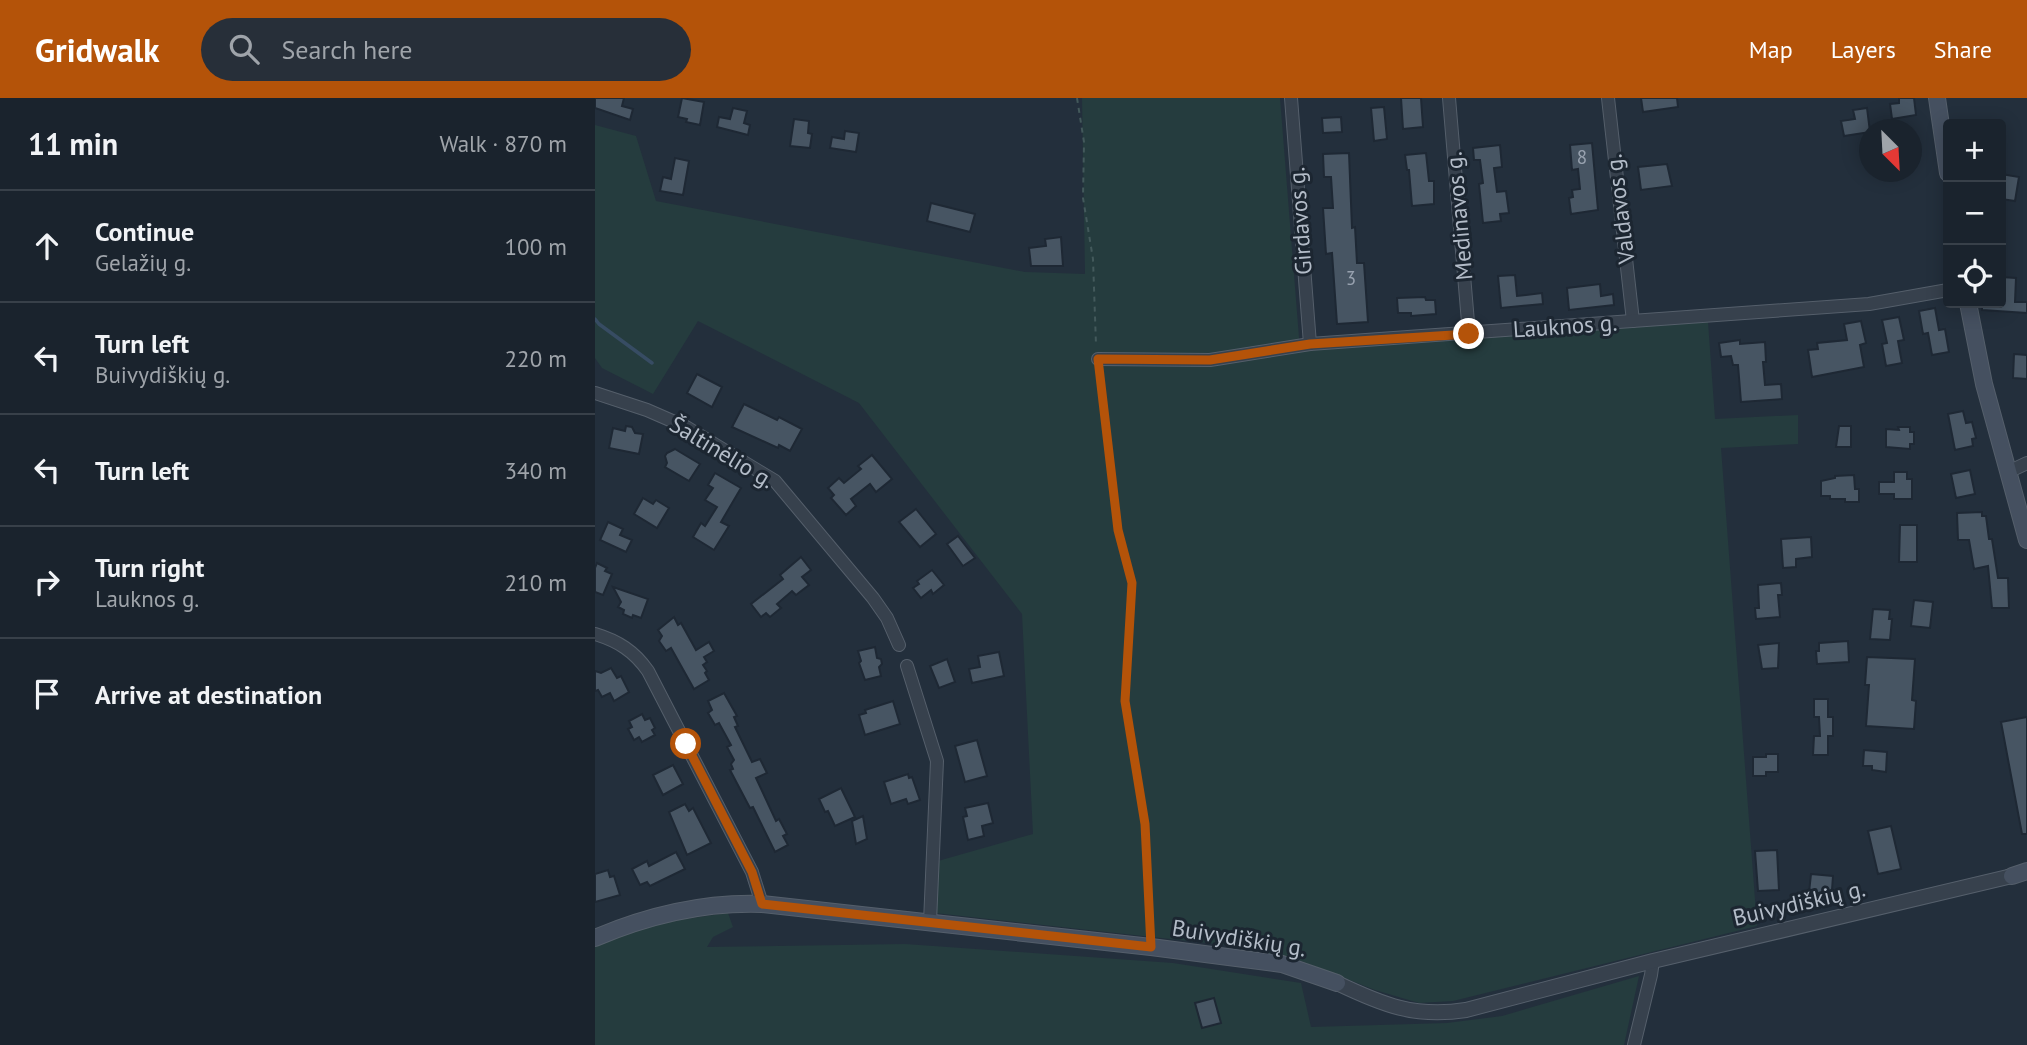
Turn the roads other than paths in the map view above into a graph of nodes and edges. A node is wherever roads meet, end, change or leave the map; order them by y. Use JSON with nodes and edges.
{"nodes":[{"id":1,"x":1291,"y":98,"type":"edge"},
{"id":2,"x":1449,"y":98,"type":"edge"},
{"id":3,"x":1608,"y":98,"type":"edge"},
{"id":4,"x":1937,"y":98,"type":"edge"},
{"id":5,"x":1943,"y":139,"type":"edge"},
{"id":6,"x":1943,"y":291,"type":"edge"},
{"id":7,"x":1969,"y":308,"type":"edge"},
{"id":8,"x":1633,"y":321,"type":"junction"},
{"id":9,"x":1469,"y":334,"type":"junction"},
{"id":10,"x":1310,"y":344,"type":"junction"},
{"id":11,"x":1098,"y":359,"type":"road end"},
{"id":12,"x":595,"y":393,"type":"edge"},
{"id":13,"x":2027,"y":463,"type":"edge"},
{"id":14,"x":2008,"y":472,"type":"junction"},
{"id":15,"x":2027,"y":540,"type":"edge"},
{"id":16,"x":595,"y":634,"type":"edge"},
{"id":17,"x":899,"y":645,"type":"dead end"},
{"id":18,"x":907,"y":666,"type":"dead end"},
{"id":19,"x":2019,"y":873,"type":"edge"},
{"id":20,"x":762,"y":904,"type":"junction"},
{"id":21,"x":930,"y":922,"type":"junction"},
{"id":22,"x":595,"y":939,"type":"edge"},
{"id":23,"x":1653,"y":961,"type":"junction"},
{"id":24,"x":1337,"y":983,"type":"joint"},
{"id":25,"x":1633,"y":1045,"type":"edge"}],
"edges":[{"from":1,"to":10,"type":"street","name":"Girdavos g."},
{"from":2,"to":9,"type":"street","name":"Medinavos g."},
{"from":3,"to":8,"type":"street","name":"Valdavos g."},
{"from":4,"to":5,"type":"main road"},
{"from":6,"to":8,"type":"street","name":"Lauknos g."},
{"from":7,"to":14,"type":"main road"},
{"from":8,"to":9,"type":"street","name":"Lauknos g."},
{"from":9,"to":10,"type":"street","name":"Lauknos g."},
{"from":10,"to":11,"type":"street","name":"Lauknos g."},
{"from":12,"to":17,"type":"street","name":"Šaltinėlio g."},
{"from":13,"to":14,"type":"street"},
{"from":14,"to":15,"type":"main road"},
{"from":16,"to":20,"type":"street"},
{"from":18,"to":21,"type":"street"},
{"from":19,"to":23,"type":"street","name":"Buivydiškių g."},
{"from":20,"to":21,"type":"main road","name":"Buivydiškių g."},
{"from":20,"to":22,"type":"main road","name":"Buivydiškių g."},
{"from":21,"to":24,"type":"main road","name":"Buivydiškių g."},
{"from":23,"to":24,"type":"street","name":"Buivydiškių g."},
{"from":23,"to":25,"type":"street"}]}
